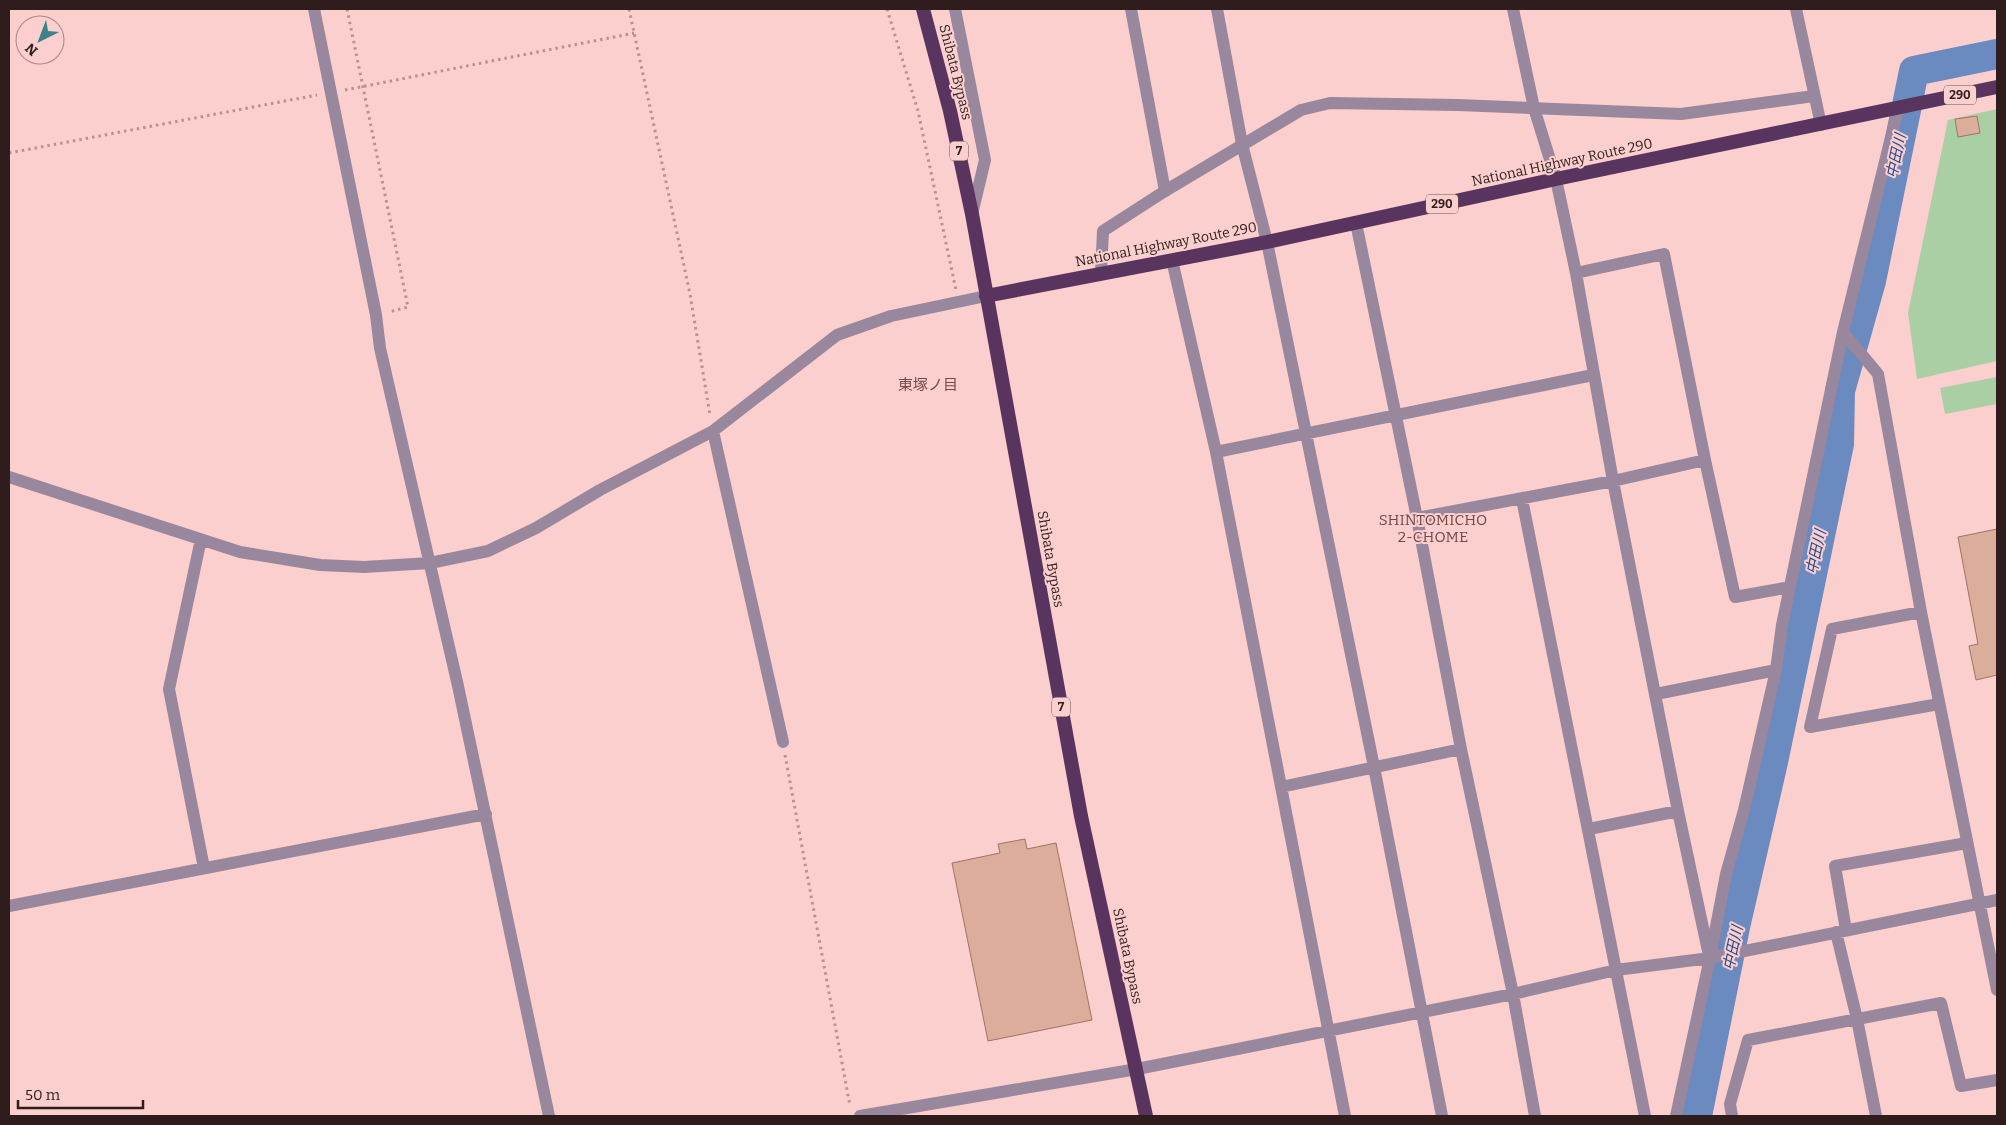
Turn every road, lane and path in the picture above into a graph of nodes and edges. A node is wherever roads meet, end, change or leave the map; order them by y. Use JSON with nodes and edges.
{"nodes":[{"id":1,"x":314,"y":9,"type":"edge"},
{"id":2,"x":347,"y":9,"type":"edge"},
{"id":3,"x":629,"y":9,"type":"edge"},
{"id":4,"x":887,"y":9,"type":"edge"},
{"id":5,"x":923,"y":9,"type":"edge"},
{"id":6,"x":955,"y":9,"type":"edge"},
{"id":7,"x":1130,"y":9,"type":"edge"},
{"id":8,"x":1217,"y":9,"type":"edge"},
{"id":9,"x":1513,"y":9,"type":"edge"},
{"id":10,"x":1796,"y":9,"type":"edge"},
{"id":11,"x":634,"y":33,"type":"junction"},
{"id":12,"x":364,"y":86,"type":"junction"},
{"id":13,"x":1997,"y":87,"type":"edge"},
{"id":14,"x":332,"y":93,"type":"junction"},
{"id":15,"x":1814,"y":96,"type":"junction"},
{"id":16,"x":1534,"y":108,"type":"junction"},
{"id":17,"x":1898,"y":109,"type":"junction"},
{"id":18,"x":1821,"y":125,"type":"junction"},
{"id":19,"x":1242,"y":144,"type":"junction"},
{"id":20,"x":9,"y":153,"type":"edge"},
{"id":21,"x":1556,"y":179,"type":"junction"},
{"id":22,"x":1165,"y":191,"type":"junction"},
{"id":23,"x":972,"y":214,"type":"junction"},
{"id":24,"x":1356,"y":223,"type":"junction"},
{"id":25,"x":1266,"y":242,"type":"junction"},
{"id":26,"x":1172,"y":260,"type":"junction"},
{"id":27,"x":1101,"y":272,"type":"junction"},
{"id":28,"x":1576,"y":273,"type":"junction"},
{"id":29,"x":986,"y":296,"type":"junction"},
{"id":30,"x":959,"y":302,"type":"junction"},
{"id":31,"x":376,"y":315,"type":"junction"},
{"id":32,"x":1843,"y":332,"type":"junction"},
{"id":33,"x":1593,"y":375,"type":"junction"},
{"id":34,"x":1396,"y":414,"type":"junction"},
{"id":35,"x":713,"y":431,"type":"junction"},
{"id":36,"x":1305,"y":433,"type":"junction"},
{"id":37,"x":1216,"y":452,"type":"junction"},
{"id":38,"x":1705,"y":460,"type":"junction"},
{"id":39,"x":9,"y":477,"type":"edge"},
{"id":40,"x":1613,"y":481,"type":"junction"},
{"id":41,"x":1522,"y":499,"type":"junction"},
{"id":42,"x":1417,"y":518,"type":"junction"},
{"id":43,"x":201,"y":539,"type":"junction"},
{"id":44,"x":430,"y":563,"type":"junction"},
{"id":45,"x":1790,"y":588,"type":"junction"},
{"id":46,"x":1921,"y":612,"type":"junction"},
{"id":47,"x":1776,"y":670,"type":"junction"},
{"id":48,"x":1656,"y":694,"type":"junction"},
{"id":49,"x":1939,"y":704,"type":"junction"},
{"id":50,"x":783,"y":742,"type":"joint"},
{"id":51,"x":1461,"y":750,"type":"junction"},
{"id":52,"x":1374,"y":767,"type":"junction"},
{"id":53,"x":1281,"y":787,"type":"junction"},
{"id":54,"x":1678,"y":811,"type":"junction"},
{"id":55,"x":486,"y":814,"type":"junction"},
{"id":56,"x":1589,"y":829,"type":"junction"},
{"id":57,"x":1967,"y":843,"type":"junction"},
{"id":58,"x":204,"y":868,"type":"junction"},
{"id":59,"x":1997,"y":900,"type":"edge"},
{"id":60,"x":1979,"y":904,"type":"junction"},
{"id":61,"x":9,"y":906,"type":"edge"},
{"id":62,"x":1841,"y":931,"type":"junction"},
{"id":63,"x":1715,"y":957,"type":"junction"},
{"id":64,"x":1616,"y":970,"type":"junction"},
{"id":65,"x":1997,"y":990,"type":"edge"},
{"id":66,"x":1513,"y":994,"type":"junction"},
{"id":67,"x":1421,"y":1011,"type":"junction"},
{"id":68,"x":1857,"y":1019,"type":"junction"},
{"id":69,"x":1328,"y":1029,"type":"junction"},
{"id":70,"x":1137,"y":1069,"type":"junction"},
{"id":71,"x":1997,"y":1080,"type":"edge"},
{"id":72,"x":850,"y":1107,"type":"dead end"},
{"id":73,"x":549,"y":1116,"type":"edge"},
{"id":74,"x":860,"y":1116,"type":"edge"},
{"id":75,"x":1146,"y":1116,"type":"edge"},
{"id":76,"x":1345,"y":1116,"type":"edge"},
{"id":77,"x":1442,"y":1116,"type":"edge"},
{"id":78,"x":1535,"y":1116,"type":"edge"},
{"id":79,"x":1645,"y":1116,"type":"edge"},
{"id":80,"x":1676,"y":1116,"type":"edge"},
{"id":81,"x":1732,"y":1116,"type":"edge"},
{"id":82,"x":1876,"y":1116,"type":"edge"}],
"edges":[{"from":1,"to":14,"type":"street"},
{"from":2,"to":12,"type":"path"},
{"from":3,"to":11,"type":"path"},
{"from":4,"to":30,"type":"path"},
{"from":5,"to":23,"type":"highway","name":"Shibata Bypass","number":"7"},
{"from":6,"to":23,"type":"street"},
{"from":7,"to":22,"type":"street"},
{"from":8,"to":19,"type":"street"},
{"from":9,"to":16,"type":"street"},
{"from":10,"to":15,"type":"street"},
{"from":11,"to":12,"type":"path"},
{"from":11,"to":35,"type":"path"},
{"from":12,"to":14,"type":"path"},
{"from":12,"to":31,"type":"path"},
{"from":13,"to":17,"type":"highway","name":"National Highway Route 290","number":"290"},
{"from":14,"to":20,"type":"path"},
{"from":14,"to":31,"type":"street"},
{"from":15,"to":16,"type":"street"},
{"from":15,"to":18,"type":"street"},
{"from":16,"to":19,"type":"street"},
{"from":16,"to":21,"type":"street"},
{"from":17,"to":18,"type":"highway","name":"National Highway Route 290","number":"290"},
{"from":17,"to":32,"type":"street"},
{"from":18,"to":21,"type":"highway","name":"National Highway Route 290","number":"290"},
{"from":19,"to":22,"type":"street"},
{"from":19,"to":25,"type":"street"},
{"from":21,"to":24,"type":"highway","name":"National Highway Route 290","number":"290"},
{"from":21,"to":28,"type":"street"},
{"from":22,"to":27,"type":"street"},
{"from":23,"to":29,"type":"highway","name":"Shibata Bypass","number":"7"},
{"from":24,"to":25,"type":"highway","name":"National Highway Route 290","number":"290"},
{"from":24,"to":34,"type":"street"},
{"from":25,"to":26,"type":"highway","name":"National Highway Route 290","number":"290"},
{"from":25,"to":36,"type":"street"},
{"from":26,"to":27,"type":"highway","name":"National Highway Route 290","number":"290"},
{"from":26,"to":37,"type":"street"},
{"from":27,"to":29,"type":"highway","name":"National Highway Route 290","number":"290"},
{"from":28,"to":33,"type":"street"},
{"from":28,"to":38,"type":"street"},
{"from":29,"to":30,"type":"street"},
{"from":29,"to":70,"type":"highway","name":"Shibata Bypass","number":"7"},
{"from":30,"to":35,"type":"street"},
{"from":31,"to":44,"type":"street"},
{"from":32,"to":45,"type":"street"},
{"from":32,"to":46,"type":"street"},
{"from":33,"to":34,"type":"street"},
{"from":33,"to":40,"type":"street"},
{"from":34,"to":36,"type":"street"},
{"from":34,"to":42,"type":"street"},
{"from":35,"to":44,"type":"street"},
{"from":35,"to":50,"type":"street"},
{"from":36,"to":37,"type":"street"},
{"from":36,"to":52,"type":"street"},
{"from":37,"to":53,"type":"street"},
{"from":38,"to":40,"type":"street"},
{"from":38,"to":45,"type":"street"},
{"from":39,"to":43,"type":"street"},
{"from":40,"to":41,"type":"street"},
{"from":40,"to":48,"type":"street"},
{"from":41,"to":42,"type":"street"},
{"from":41,"to":56,"type":"street"},
{"from":42,"to":51,"type":"street"},
{"from":43,"to":44,"type":"street"},
{"from":43,"to":58,"type":"street"},
{"from":44,"to":55,"type":"street"},
{"from":45,"to":47,"type":"street"},
{"from":46,"to":49,"type":"street"},
{"from":46,"to":49,"type":"street"},
{"from":47,"to":48,"type":"street"},
{"from":47,"to":63,"type":"street"},
{"from":48,"to":54,"type":"street"},
{"from":49,"to":57,"type":"street"},
{"from":50,"to":72,"type":"path"},
{"from":51,"to":52,"type":"street"},
{"from":51,"to":66,"type":"street"},
{"from":52,"to":53,"type":"street"},
{"from":52,"to":67,"type":"street"},
{"from":53,"to":69,"type":"street"},
{"from":54,"to":56,"type":"street"},
{"from":54,"to":63,"type":"street"},
{"from":55,"to":58,"type":"street"},
{"from":55,"to":73,"type":"street"},
{"from":56,"to":64,"type":"street"},
{"from":57,"to":60,"type":"street"},
{"from":57,"to":62,"type":"street"},
{"from":58,"to":61,"type":"street"},
{"from":59,"to":60,"type":"street"},
{"from":60,"to":62,"type":"street"},
{"from":60,"to":65,"type":"street"},
{"from":62,"to":63,"type":"street"},
{"from":62,"to":68,"type":"street"},
{"from":63,"to":64,"type":"street"},
{"from":63,"to":80,"type":"street"},
{"from":64,"to":66,"type":"street"},
{"from":64,"to":79,"type":"street"},
{"from":66,"to":67,"type":"street"},
{"from":66,"to":78,"type":"street"},
{"from":67,"to":69,"type":"street"},
{"from":67,"to":77,"type":"street"},
{"from":68,"to":71,"type":"street"},
{"from":68,"to":81,"type":"street"},
{"from":68,"to":82,"type":"street"},
{"from":69,"to":70,"type":"street"},
{"from":69,"to":76,"type":"street"},
{"from":70,"to":74,"type":"street"},
{"from":70,"to":75,"type":"highway","name":"Shibata Bypass","number":"7"}]}
